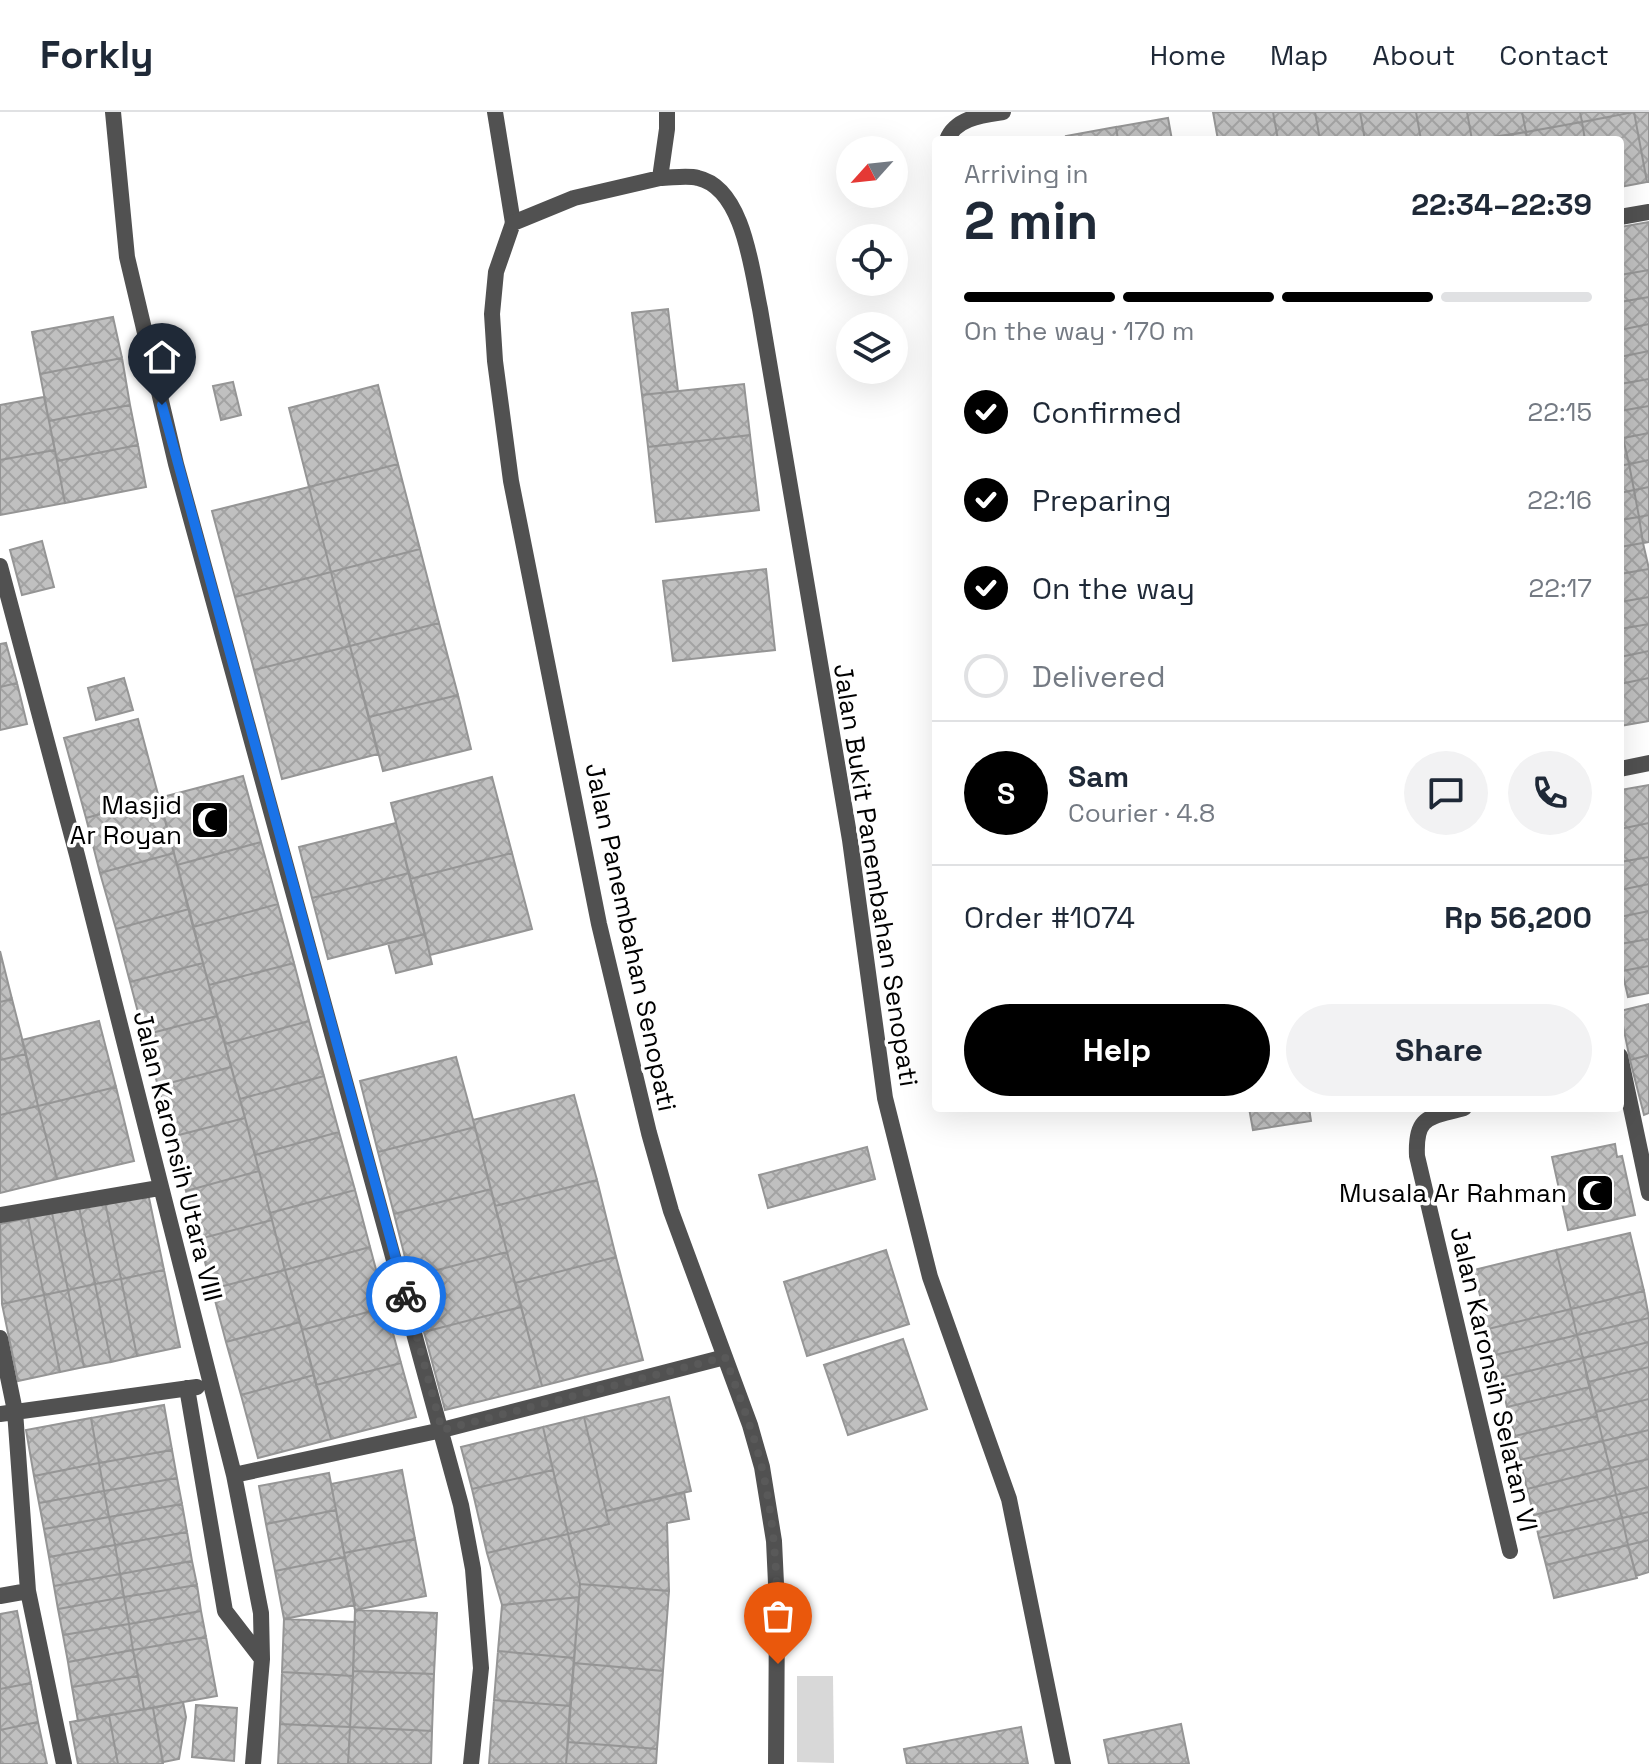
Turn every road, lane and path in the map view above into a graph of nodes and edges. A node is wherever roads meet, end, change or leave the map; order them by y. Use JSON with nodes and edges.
{"nodes":[{"id":1,"x":113,"y":112,"type":"edge"},
{"id":2,"x":495,"y":112,"type":"edge"},
{"id":3,"x":667,"y":112,"type":"edge"},
{"id":4,"x":1003,"y":112,"type":"edge"},
{"id":5,"x":948,"y":136,"type":"edge"},
{"id":6,"x":660,"y":178,"type":"junction"},
{"id":7,"x":1649,"y":212,"type":"edge"},
{"id":8,"x":1624,"y":216,"type":"edge"},
{"id":9,"x":513,"y":223,"type":"junction"},
{"id":10,"x":0,"y":566,"type":"edge"},
{"id":11,"x":1649,"y":763,"type":"edge"},
{"id":12,"x":1624,"y":768,"type":"edge"},
{"id":13,"x":1624,"y":1088,"type":"edge"},
{"id":14,"x":1451,"y":1112,"type":"edge"},
{"id":15,"x":159,"y":1188,"type":"junction"},
{"id":16,"x":1649,"y":1193,"type":"edge"},
{"id":17,"x":0,"y":1215,"type":"edge"},
{"id":18,"x":0,"y":1338,"type":"edge"},
{"id":19,"x":725,"y":1357,"type":"junction"},
{"id":20,"x":213,"y":1384,"type":"junction"},
{"id":21,"x":187,"y":1388,"type":"junction"},
{"id":22,"x":7,"y":1412,"type":"edge"},
{"id":23,"x":442,"y":1430,"type":"junction"},
{"id":24,"x":234,"y":1475,"type":"junction"},
{"id":25,"x":1510,"y":1551,"type":"dead end"},
{"id":26,"x":28,"y":1591,"type":"junction"},
{"id":27,"x":0,"y":1596,"type":"edge"},
{"id":28,"x":262,"y":1659,"type":"junction"},
{"id":29,"x":64,"y":1764,"type":"edge"},
{"id":30,"x":253,"y":1764,"type":"edge"},
{"id":31,"x":471,"y":1764,"type":"edge"},
{"id":32,"x":776,"y":1764,"type":"edge"},
{"id":33,"x":1063,"y":1764,"type":"edge"}],
"edges":[{"from":1,"to":23,"type":"street"},
{"from":2,"to":9,"type":"street","name":"Jalan Panembahan Senopati"},
{"from":3,"to":6,"type":"street"},
{"from":4,"to":5,"type":"street"},
{"from":6,"to":9,"type":"street"},
{"from":6,"to":33,"type":"street","name":"Jalan Bukit Panembahan Senopati"},
{"from":7,"to":8,"type":"street"},
{"from":9,"to":19,"type":"street","name":"Jalan Panembahan Senopati"},
{"from":10,"to":15,"type":"street","name":"Jalan Karonsih Utara VIII"},
{"from":11,"to":12,"type":"street"},
{"from":13,"to":16,"type":"street"},
{"from":14,"to":25,"type":"street","name":"Jalan Karonsih Selatan VI"},
{"from":15,"to":17,"type":"street"},
{"from":15,"to":20,"type":"street","name":"Jalan Karonsih Utara VIII"},
{"from":18,"to":22,"type":"street"},
{"from":19,"to":23,"type":"street"},
{"from":19,"to":32,"type":"street","name":"Jalan Panembahan Senopati"},
{"from":20,"to":21,"type":"street"},
{"from":20,"to":24,"type":"street","name":"Jalan Karonsih Utara VIII"},
{"from":21,"to":22,"type":"street"},
{"from":21,"to":28,"type":"street"},
{"from":22,"to":26,"type":"street"},
{"from":23,"to":24,"type":"street"},
{"from":23,"to":31,"type":"street"},
{"from":24,"to":28,"type":"street","name":"Jalan Karonsih Utara VIII"},
{"from":26,"to":27,"type":"street"},
{"from":26,"to":29,"type":"street"},
{"from":28,"to":30,"type":"street","name":"Jalan Karonsih Utara VIII"}]}
